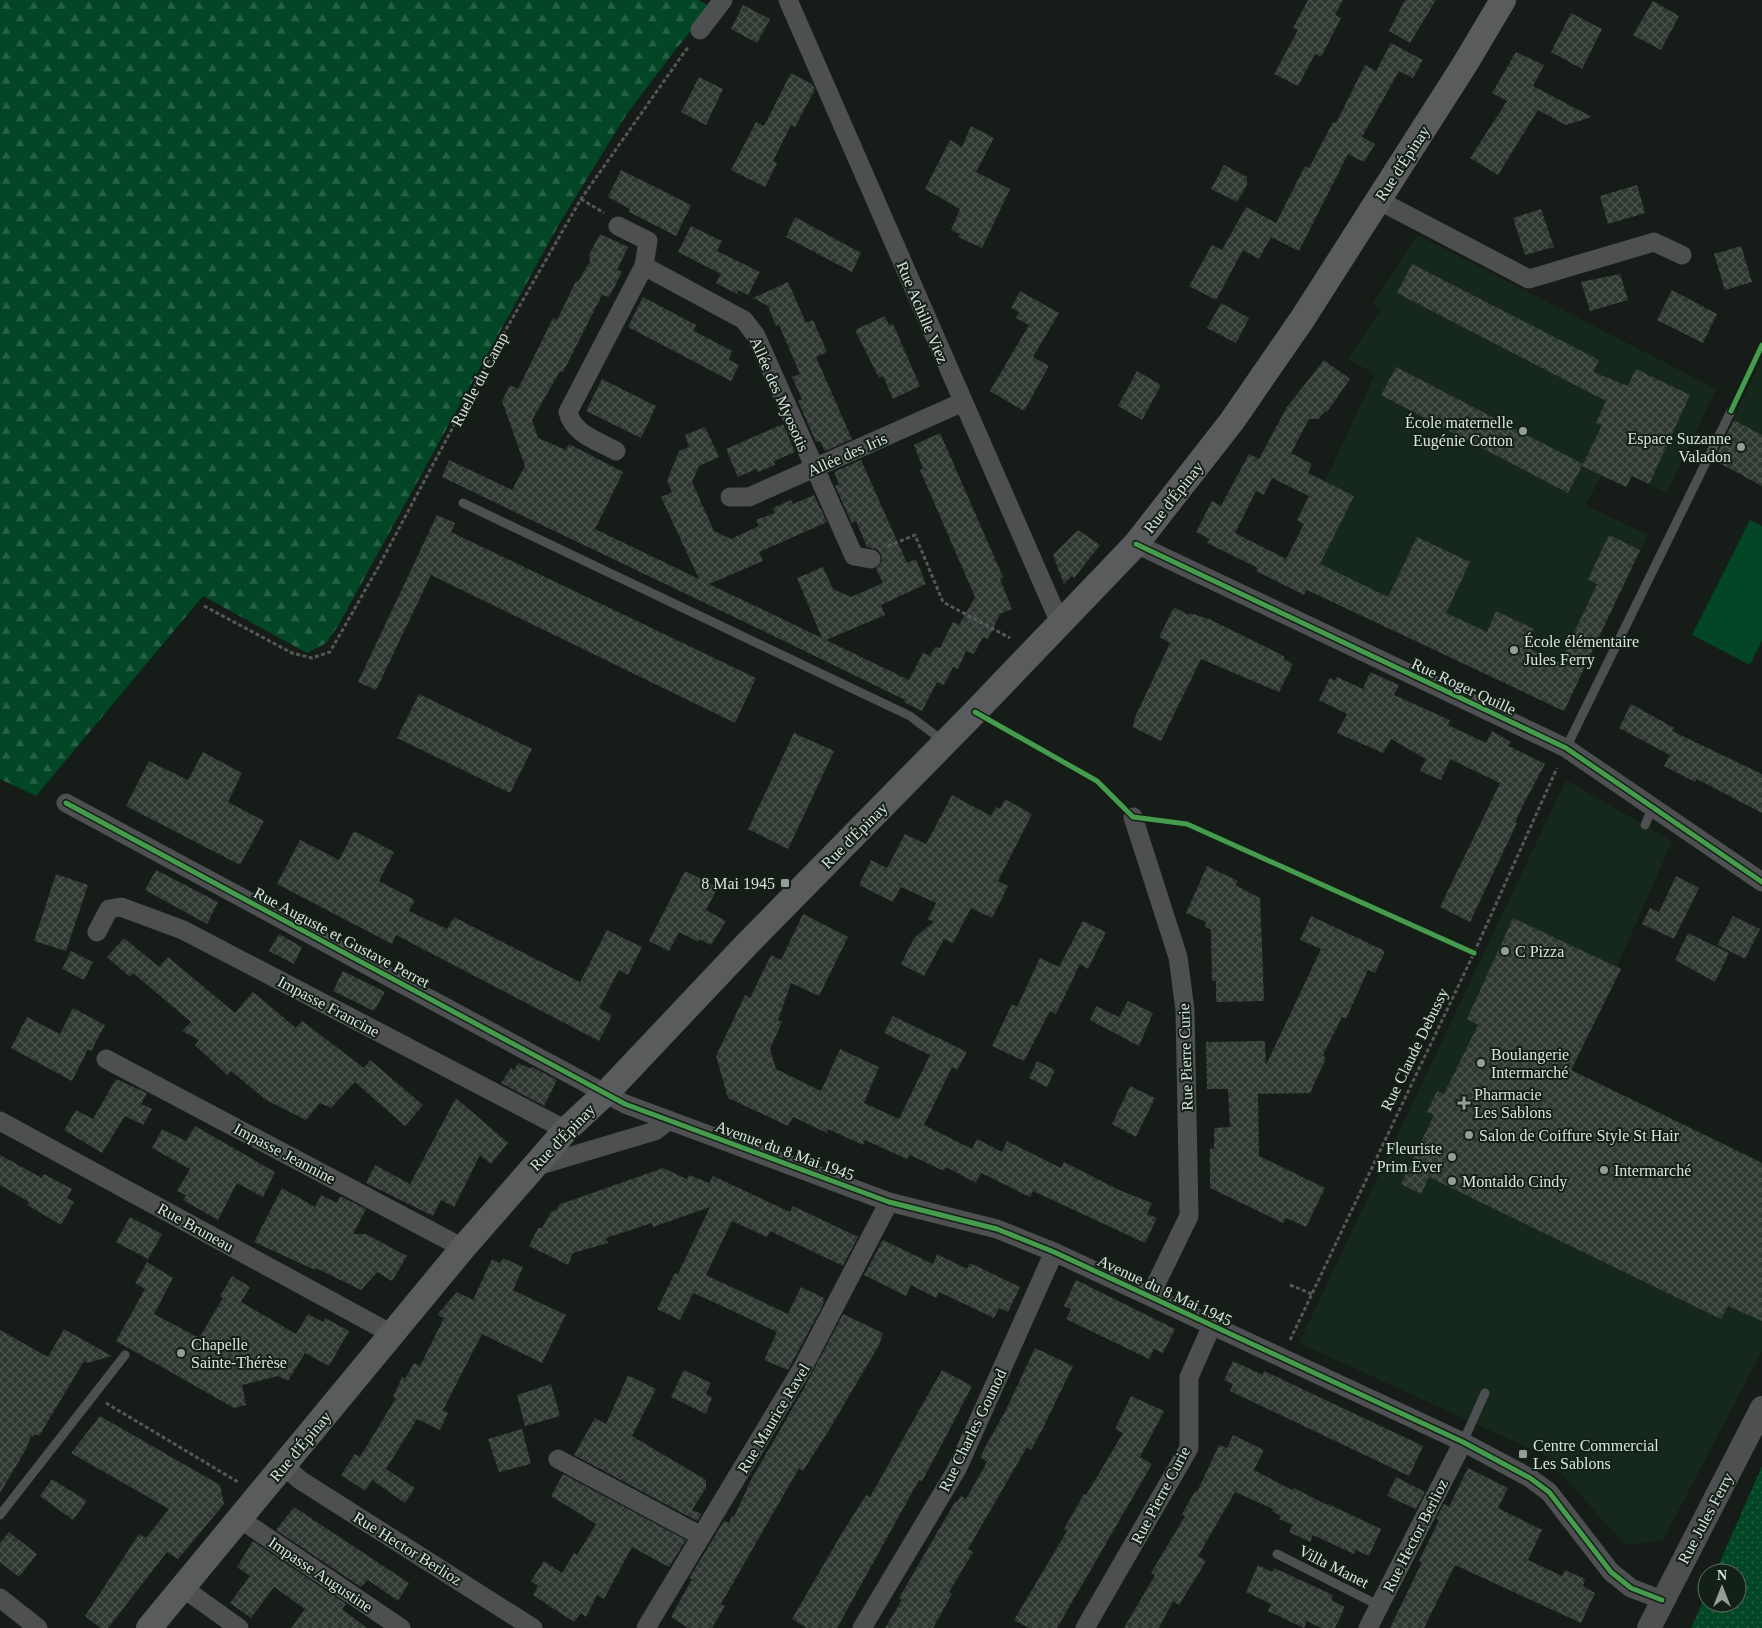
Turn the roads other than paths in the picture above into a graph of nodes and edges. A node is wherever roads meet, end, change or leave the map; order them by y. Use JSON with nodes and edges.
{"nodes":[{"id":1,"x":723,"y":0,"type":"edge"},
{"id":2,"x":788,"y":0,"type":"edge"},
{"id":3,"x":1503,"y":0,"type":"edge"},
{"id":4,"x":700,"y":30,"type":"road end"},
{"id":5,"x":1378,"y":200,"type":"junction"},
{"id":6,"x":618,"y":226,"type":"dead end"},
{"id":7,"x":1682,"y":254,"type":"dead end"},
{"id":8,"x":644,"y":266,"type":"junction"},
{"id":9,"x":963,"y":402,"type":"junction"},
{"id":10,"x":1731,"y":411,"type":"dead end"},
{"id":11,"x":616,"y":450,"type":"dead end"},
{"id":12,"x":813,"y":469,"type":"junction"},
{"id":13,"x":730,"y":497,"type":"dead end"},
{"id":14,"x":462,"y":503,"type":"dead end"},
{"id":15,"x":1136,"y":544,"type":"junction"},
{"id":16,"x":871,"y":559,"type":"road end"},
{"id":17,"x":1060,"y":622,"type":"junction"},
{"id":18,"x":945,"y":743,"type":"junction"},
{"id":19,"x":1566,"y":748,"type":"junction"},
{"id":20,"x":66,"y":803,"type":"dead end"},
{"id":21,"x":1653,"y":807,"type":"junction"},
{"id":22,"x":1133,"y":816,"type":"dead end"},
{"id":23,"x":1645,"y":825,"type":"dead end"},
{"id":24,"x":1762,"y":882,"type":"edge"},
{"id":25,"x":98,"y":932,"type":"dead end"},
{"id":26,"x":106,"y":1059,"type":"dead end"},
{"id":27,"x":606,"y":1093,"type":"junction"},
{"id":28,"x":669,"y":1120,"type":"junction"},
{"id":29,"x":0,"y":1121,"type":"edge"},
{"id":30,"x":566,"y":1130,"type":"junction"},
{"id":31,"x":533,"y":1167,"type":"junction"},
{"id":32,"x":889,"y":1202,"type":"junction"},
{"id":33,"x":463,"y":1248,"type":"junction"},
{"id":34,"x":1054,"y":1252,"type":"junction"},
{"id":35,"x":1150,"y":1296,"type":"junction"},
{"id":36,"x":1212,"y":1325,"type":"junction"},
{"id":37,"x":392,"y":1334,"type":"junction"},
{"id":38,"x":124,"y":1355,"type":"dead end"},
{"id":39,"x":1486,"y":1393,"type":"dead end"},
{"id":40,"x":1762,"y":1408,"type":"edge"},
{"id":41,"x":1463,"y":1442,"type":"junction"},
{"id":42,"x":558,"y":1459,"type":"dead end"},
{"id":43,"x":284,"y":1466,"type":"junction"},
{"id":44,"x":0,"y":1515,"type":"edge"},
{"id":45,"x":240,"y":1519,"type":"junction"},
{"id":46,"x":701,"y":1536,"type":"junction"},
{"id":47,"x":1276,"y":1554,"type":"dead end"},
{"id":48,"x":183,"y":1588,"type":"junction"},
{"id":49,"x":0,"y":1598,"type":"edge"},
{"id":50,"x":1662,"y":1600,"type":"junction"},
{"id":51,"x":1378,"y":1605,"type":"junction"},
{"id":52,"x":38,"y":1628,"type":"edge"},
{"id":53,"x":148,"y":1628,"type":"edge"},
{"id":54,"x":239,"y":1628,"type":"edge"},
{"id":55,"x":401,"y":1628,"type":"edge"},
{"id":56,"x":534,"y":1628,"type":"edge"},
{"id":57,"x":646,"y":1628,"type":"edge"},
{"id":58,"x":862,"y":1628,"type":"edge"},
{"id":59,"x":1085,"y":1628,"type":"edge"},
{"id":60,"x":1368,"y":1628,"type":"edge"},
{"id":61,"x":1649,"y":1628,"type":"edge"}],
"edges":[{"from":1,"to":4,"type":"street"},
{"from":2,"to":9,"type":"street","name":"Rue Achille Viez"},
{"from":3,"to":5,"type":"main road","name":"Rue d'Épinay"},
{"from":5,"to":7,"type":"street"},
{"from":5,"to":15,"type":"main road","name":"Rue d'Épinay"},
{"from":6,"to":8,"type":"street"},
{"from":8,"to":11,"type":"street"},
{"from":8,"to":12,"type":"street","name":"Allée des Myosotis"},
{"from":9,"to":12,"type":"street","name":"Allée des Iris"},
{"from":9,"to":17,"type":"street","name":"Rue Achille Viez"},
{"from":10,"to":19,"type":"lane"},
{"from":12,"to":13,"type":"street","name":"Allée des Iris"},
{"from":12,"to":16,"type":"street","name":"Allée des Myosotis"},
{"from":14,"to":18,"type":"lane"},
{"from":15,"to":17,"type":"main road","name":"Rue d'Épinay"},
{"from":15,"to":19,"type":"street","name":"Rue Roger Quille"},
{"from":17,"to":18,"type":"main road","name":"Rue d'Épinay"},
{"from":18,"to":27,"type":"main road","name":"Rue d'Épinay"},
{"from":19,"to":21,"type":"street","name":"Rue Roger Quille"},
{"from":20,"to":27,"type":"street","name":"Rue Auguste et Gustave Perret"},
{"from":21,"to":23,"type":"lane"},
{"from":21,"to":24,"type":"street","name":"Rue Roger Quille"},
{"from":22,"to":35,"type":"street","name":"Rue Pierre Curie"},
{"from":25,"to":30,"type":"street","name":"Impasse Francine"},
{"from":26,"to":33,"type":"street","name":"Impasse Jeannine"},
{"from":27,"to":28,"type":"street","name":"Avenue du 8 Mai 1945"},
{"from":27,"to":30,"type":"main road","name":"Rue d'Épinay"},
{"from":28,"to":31,"type":"street"},
{"from":28,"to":32,"type":"street","name":"Avenue du 8 Mai 1945"},
{"from":29,"to":37,"type":"street","name":"Rue Bruneau"},
{"from":30,"to":31,"type":"main road","name":"Rue d'Épinay"},
{"from":31,"to":33,"type":"main road","name":"Rue d'Épinay"},
{"from":32,"to":34,"type":"street","name":"Avenue du 8 Mai 1945"},
{"from":32,"to":46,"type":"street","name":"Rue Maurice Ravel"},
{"from":33,"to":37,"type":"main road","name":"Rue d'Épinay"},
{"from":34,"to":35,"type":"street","name":"Avenue du 8 Mai 1945"},
{"from":34,"to":58,"type":"street","name":"Rue Charles Gounod"},
{"from":35,"to":36,"type":"street","name":"Avenue du 8 Mai 1945"},
{"from":36,"to":41,"type":"street","name":"Avenue du 8 Mai 1945"},
{"from":36,"to":59,"type":"street","name":"Rue Pierre Curie"},
{"from":37,"to":43,"type":"main road","name":"Rue d'Épinay"},
{"from":38,"to":44,"type":"lane"},
{"from":39,"to":41,"type":"lane"},
{"from":40,"to":50,"type":"street","name":"Rue Jules Ferry"},
{"from":41,"to":50,"type":"street","name":"Avenue du 8 Mai 1945"},
{"from":41,"to":51,"type":"street","name":"Rue Hector Berlioz"},
{"from":42,"to":46,"type":"street"},
{"from":43,"to":45,"type":"main road","name":"Rue d'Épinay"},
{"from":43,"to":56,"type":"street","name":"Rue Hector Berlioz"},
{"from":45,"to":48,"type":"main road","name":"Rue d'Épinay"},
{"from":45,"to":55,"type":"street","name":"Impasse Augustine"},
{"from":46,"to":57,"type":"street","name":"Rue Maurice Ravel"},
{"from":47,"to":51,"type":"lane","name":"Villa Manet"},
{"from":48,"to":53,"type":"main road","name":"Rue d'Épinay"},
{"from":48,"to":54,"type":"street"},
{"from":49,"to":52,"type":"street"},
{"from":50,"to":61,"type":"street","name":"Rue Jules Ferry"},
{"from":51,"to":60,"type":"street","name":"Rue Hector Berlioz"}]}
